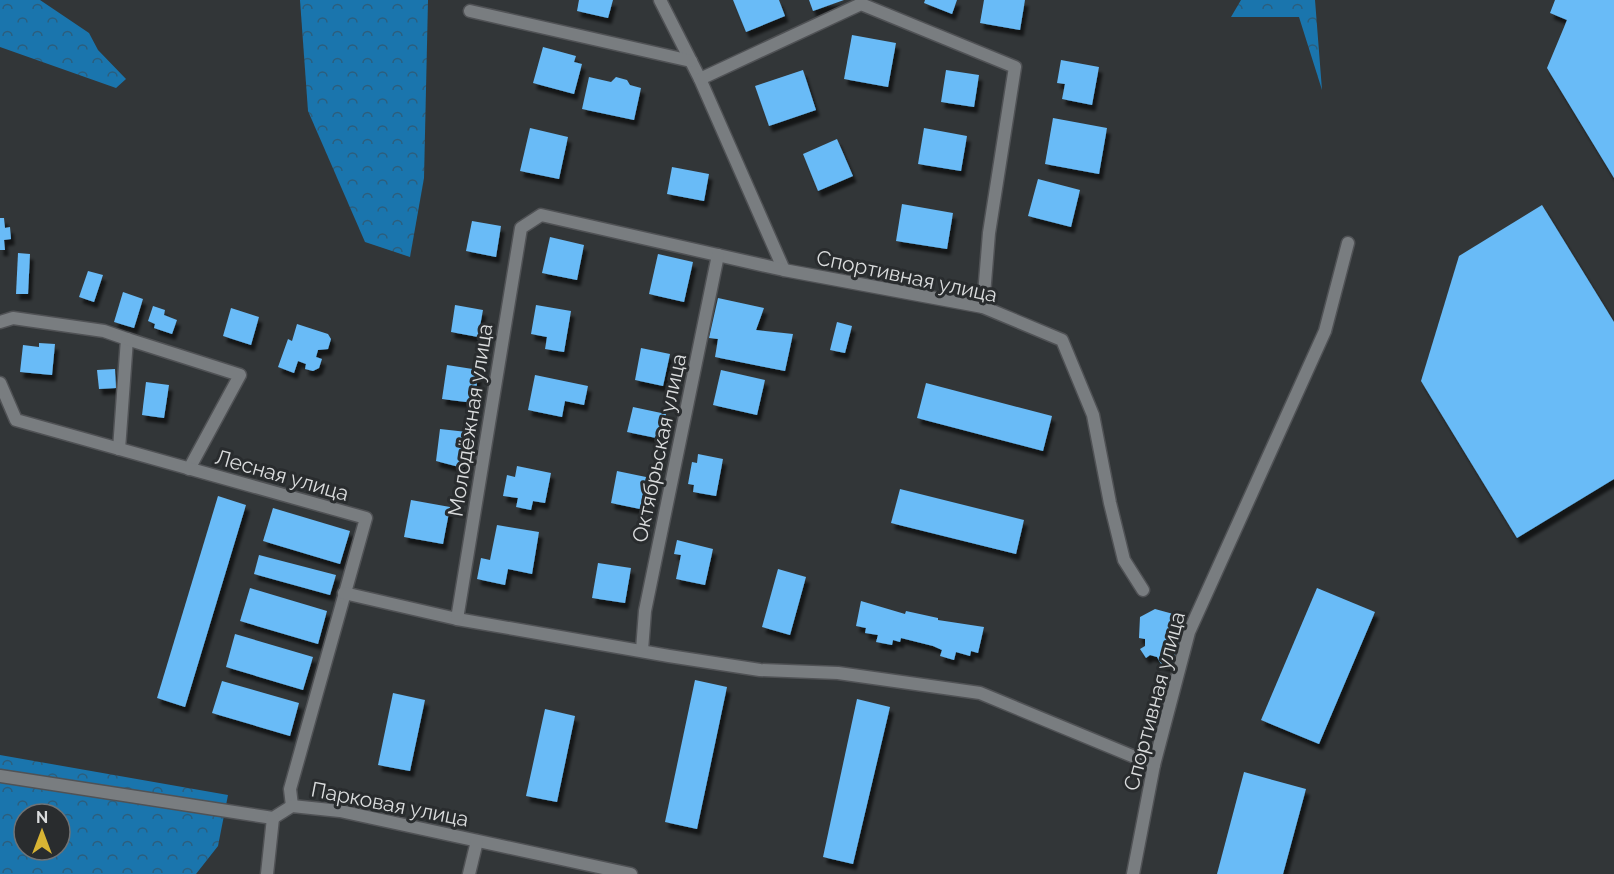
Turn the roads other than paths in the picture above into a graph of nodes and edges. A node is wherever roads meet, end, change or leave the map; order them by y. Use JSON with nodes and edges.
{"nodes":[{"id":1,"x":660,"y":0,"type":"edge"},
{"id":2,"x":470,"y":11,"type":"dead end"},
{"id":3,"x":691,"y":61,"type":"junction"},
{"id":4,"x":699,"y":79,"type":"junction"},
{"id":5,"x":521,"y":228,"type":"joint"},
{"id":6,"x":1348,"y":243,"type":"dead end"},
{"id":7,"x":718,"y":255,"type":"junction"},
{"id":8,"x":784,"y":270,"type":"junction"},
{"id":9,"x":983,"y":308,"type":"junction"},
{"id":10,"x":0,"y":322,"type":"edge"},
{"id":11,"x":127,"y":339,"type":"junction"},
{"id":12,"x":0,"y":383,"type":"edge"},
{"id":13,"x":119,"y":448,"type":"junction"},
{"id":14,"x":189,"y":469,"type":"junction"},
{"id":15,"x":1143,"y":590,"type":"dead end"},
{"id":16,"x":344,"y":593,"type":"junction"},
{"id":17,"x":457,"y":619,"type":"junction"},
{"id":18,"x":642,"y":650,"type":"junction"},
{"id":19,"x":1154,"y":765,"type":"junction"},
{"id":20,"x":0,"y":776,"type":"edge"},
{"id":21,"x":292,"y":806,"type":"junction"},
{"id":22,"x":273,"y":818,"type":"junction"},
{"id":23,"x":477,"y":841,"type":"junction"},
{"id":24,"x":267,"y":874,"type":"edge"},
{"id":25,"x":469,"y":874,"type":"edge"},
{"id":26,"x":631,"y":874,"type":"edge"},
{"id":27,"x":1133,"y":874,"type":"edge"}],
"edges":[{"from":1,"to":3,"type":"street"},
{"from":2,"to":3,"type":"street"},
{"from":3,"to":4,"type":"street"},
{"from":4,"to":8,"type":"street"},
{"from":4,"to":9,"type":"street"},
{"from":5,"to":7,"type":"street","name":"Спортивная улица"},
{"from":5,"to":17,"type":"street","name":"Молодёжная улица"},
{"from":6,"to":19,"type":"street","name":"Спортивная улица"},
{"from":7,"to":8,"type":"street","name":"Спортивная улица"},
{"from":7,"to":18,"type":"street","name":"Октябрьская улица"},
{"from":8,"to":9,"type":"street","name":"Спортивная улица"},
{"from":9,"to":15,"type":"street","name":"Спортивная улица"},
{"from":10,"to":11,"type":"street","name":"Лесная улица"},
{"from":11,"to":13,"type":"street"},
{"from":11,"to":14,"type":"street","name":"Лесная улица"},
{"from":12,"to":13,"type":"street","name":"Лесная улица"},
{"from":13,"to":14,"type":"street","name":"Лесная улица"},
{"from":14,"to":16,"type":"street","name":"Лесная улица"},
{"from":16,"to":17,"type":"street"},
{"from":16,"to":21,"type":"street"},
{"from":17,"to":18,"type":"street"},
{"from":18,"to":19,"type":"street"},
{"from":19,"to":27,"type":"street","name":"Спортивная улица"},
{"from":20,"to":22,"type":"street"},
{"from":21,"to":22,"type":"street","name":"Парковая улица"},
{"from":21,"to":23,"type":"street","name":"Парковая улица"},
{"from":22,"to":24,"type":"street"},
{"from":23,"to":25,"type":"street"},
{"from":23,"to":26,"type":"street","name":"Парковая улица"}]}
